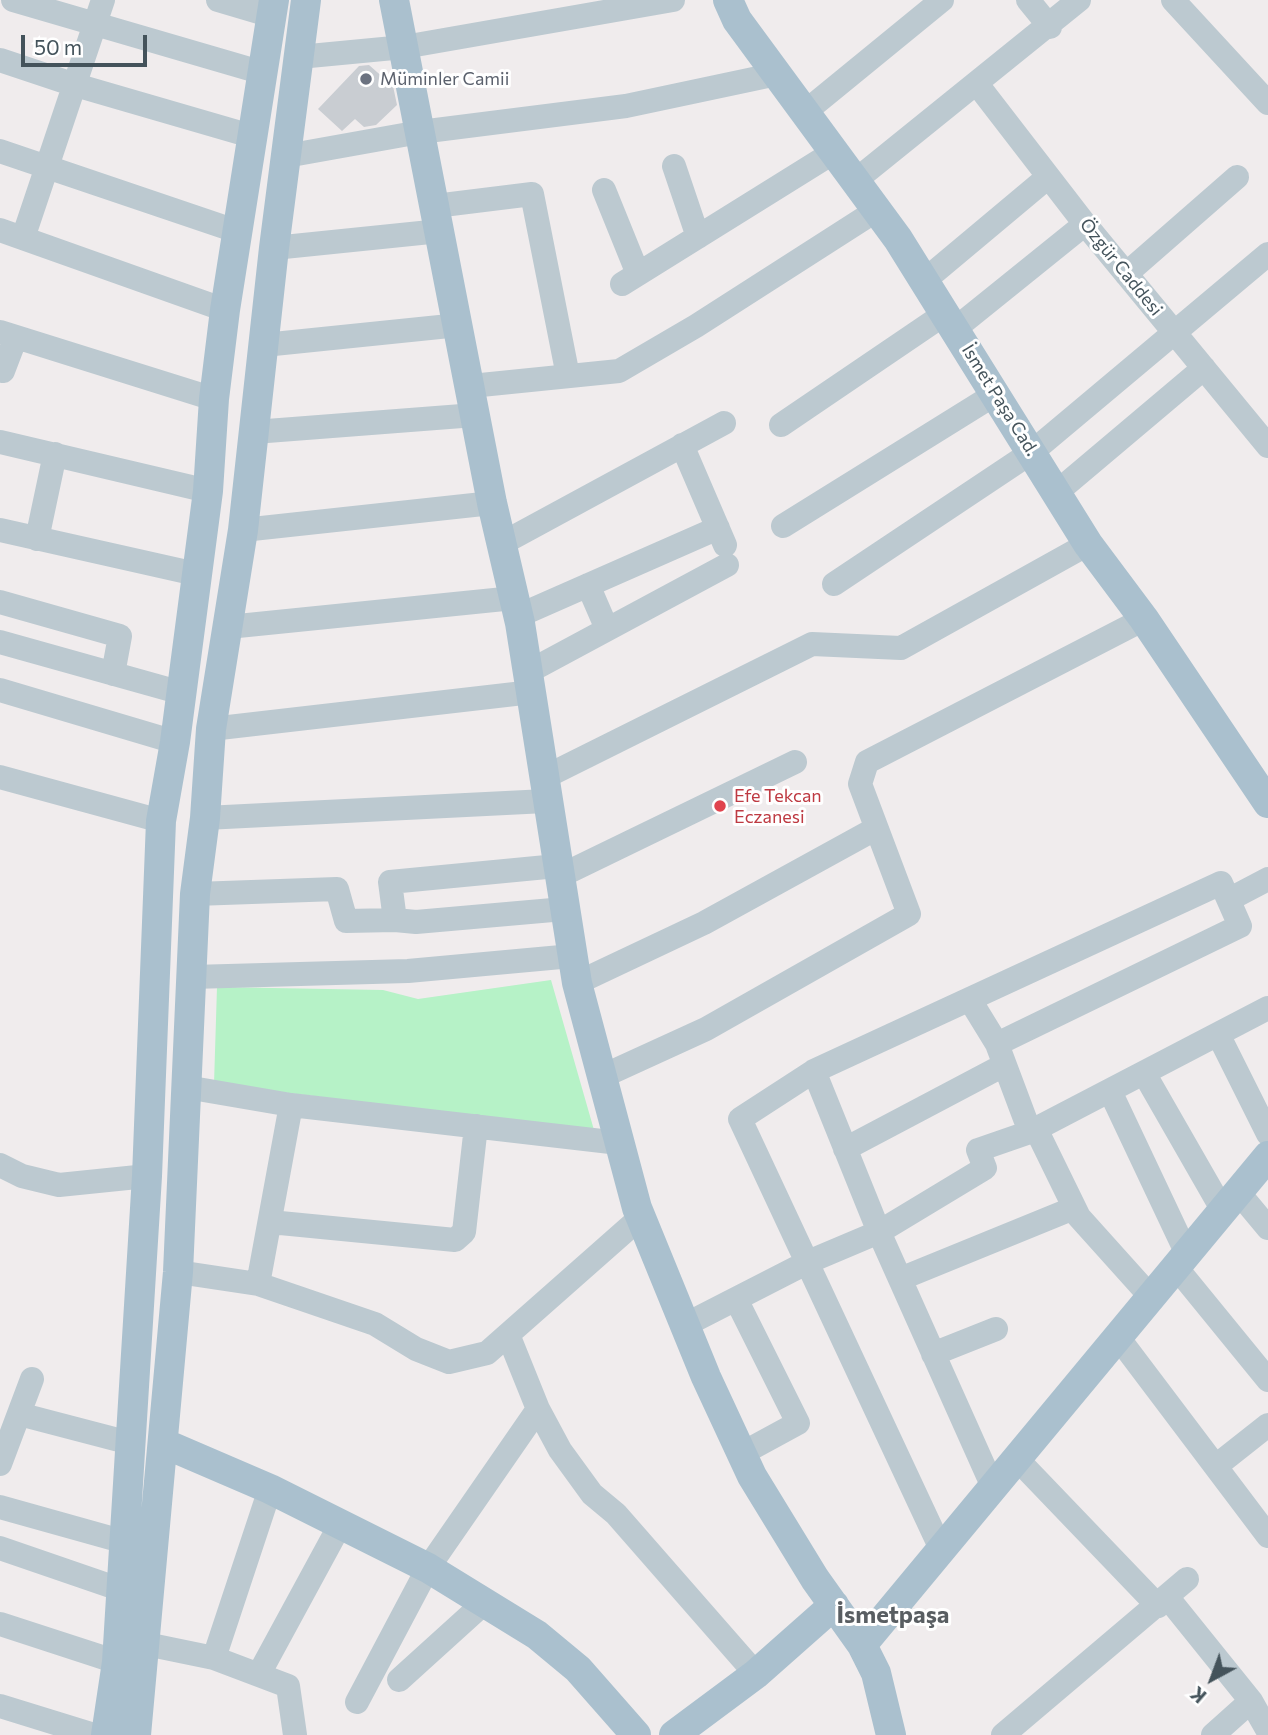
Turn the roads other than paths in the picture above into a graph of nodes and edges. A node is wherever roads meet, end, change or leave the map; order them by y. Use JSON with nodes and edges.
{"nodes":[{"id":1,"x":13,"y":0,"type":"edge"},
{"id":2,"x":103,"y":0,"type":"edge"},
{"id":3,"x":218,"y":0,"type":"edge"},
{"id":4,"x":306,"y":0,"type":"edge"},
{"id":5,"x":394,"y":0,"type":"edge"},
{"id":6,"x":673,"y":0,"type":"edge"},
{"id":7,"x":942,"y":0,"type":"edge"},
{"id":8,"x":1028,"y":0,"type":"edge"},
{"id":9,"x":1079,"y":0,"type":"edge"},
{"id":10,"x":1173,"y":0,"type":"edge"},
{"id":11,"x":734,"y":3,"type":"edge"},
{"id":12,"x":274,"y":8,"type":"edge"},
{"id":13,"x":94,"y":23,"type":"junction"},
{"id":14,"x":1050,"y":27,"type":"junction"},
{"id":15,"x":404,"y":47,"type":"junction"},
{"id":16,"x":299,"y":57,"type":"junction"},
{"id":17,"x":0,"y":60,"type":"edge"},
{"id":18,"x":260,"y":72,"type":"junction"},
{"id":19,"x":777,"y":74,"type":"junction"},
{"id":20,"x":72,"y":84,"type":"junction"},
{"id":21,"x":977,"y":84,"type":"junction"},
{"id":22,"x":1268,"y":103,"type":"edge"},
{"id":23,"x":805,"y":112,"type":"junction"},
{"id":24,"x":420,"y":132,"type":"junction"},
{"id":25,"x":251,"y":135,"type":"junction"},
{"id":26,"x":0,"y":151,"type":"edge"},
{"id":27,"x":834,"y":152,"type":"junction"},
{"id":28,"x":286,"y":156,"type":"junction"},
{"id":29,"x":674,"y":166,"type":"dead end"},
{"id":30,"x":45,"y":168,"type":"junction"},
{"id":31,"x":1048,"y":177,"type":"junction"},
{"id":32,"x":1237,"y":177,"type":"dead end"},
{"id":33,"x":856,"y":180,"type":"junction"},
{"id":34,"x":604,"y":190,"type":"dead end"},
{"id":35,"x":877,"y":210,"type":"junction"},
{"id":36,"x":437,"y":219,"type":"junction"},
{"id":37,"x":1085,"y":223,"type":"junction"},
{"id":38,"x":236,"y":232,"type":"junction"},
{"id":39,"x":11,"y":234,"type":"edge"},
{"id":40,"x":698,"y":237,"type":"junction"},
{"id":41,"x":274,"y":248,"type":"junction"},
{"id":42,"x":1268,"y":254,"type":"edge"},
{"id":43,"x":1126,"y":274,"type":"junction"},
{"id":44,"x":925,"y":280,"type":"junction"},
{"id":45,"x":225,"y":310,"type":"junction"},
{"id":46,"x":951,"y":320,"type":"junction"},
{"id":47,"x":460,"y":325,"type":"junction"},
{"id":48,"x":1175,"y":332,"type":"junction"},
{"id":49,"x":8,"y":335,"type":"edge"},
{"id":50,"x":264,"y":345,"type":"junction"},
{"id":51,"x":1204,"y":368,"type":"junction"},
{"id":52,"x":0,"y":369,"type":"edge"},
{"id":53,"x":568,"y":376,"type":"junction"},
{"id":54,"x":997,"y":393,"type":"junction"},
{"id":55,"x":214,"y":399,"type":"junction"},
{"id":56,"x":473,"y":401,"type":"junction"},
{"id":57,"x":724,"y":423,"type":"dead end"},
{"id":58,"x":781,"y":425,"type":"dead end"},
{"id":59,"x":254,"y":432,"type":"junction"},
{"id":60,"x":0,"y":442,"type":"edge"},
{"id":61,"x":682,"y":445,"type":"junction"},
{"id":62,"x":1268,"y":446,"type":"edge"},
{"id":63,"x":1032,"y":452,"type":"junction"},
{"id":64,"x":55,"y":454,"type":"junction"},
{"id":65,"x":208,"y":491,"type":"junction"},
{"id":66,"x":1057,"y":492,"type":"junction"},
{"id":67,"x":492,"y":502,"type":"junction"},
{"id":68,"x":783,"y":526,"type":"dead end"},
{"id":69,"x":0,"y":530,"type":"edge"},
{"id":70,"x":243,"y":530,"type":"junction"},
{"id":71,"x":37,"y":539,"type":"junction"},
{"id":72,"x":501,"y":544,"type":"junction"},
{"id":73,"x":1088,"y":544,"type":"junction"},
{"id":74,"x":723,"y":546,"type":"junction"},
{"id":75,"x":196,"y":574,"type":"junction"},
{"id":76,"x":834,"y":584,"type":"dead end"},
{"id":77,"x":588,"y":585,"type":"junction"},
{"id":78,"x":0,"y":602,"type":"edge"},
{"id":79,"x":516,"y":607,"type":"junction"},
{"id":80,"x":1144,"y":619,"type":"junction"},
{"id":81,"x":228,"y":627,"type":"junction"},
{"id":82,"x":607,"y":629,"type":"junction"},
{"id":83,"x":0,"y":642,"type":"edge"},
{"id":84,"x":113,"y":674,"type":"junction"},
{"id":85,"x":530,"y":682,"type":"junction"},
{"id":86,"x":0,"y":690,"type":"edge"},
{"id":87,"x":181,"y":693,"type":"junction"},
{"id":88,"x":211,"y":729,"type":"junction"},
{"id":89,"x":174,"y":742,"type":"junction"},
{"id":90,"x":795,"y":762,"type":"dead end"},
{"id":91,"x":0,"y":777,"type":"edge"},
{"id":92,"x":546,"y":790,"type":"junction"},
{"id":93,"x":1268,"y":803,"type":"edge"},
{"id":94,"x":205,"y":818,"type":"junction"},
{"id":95,"x":161,"y":821,"type":"junction"},
{"id":96,"x":875,"y":829,"type":"junction"},
{"id":97,"x":558,"y":872,"type":"junction"},
{"id":98,"x":1268,"y":879,"type":"edge"},
{"id":99,"x":195,"y":894,"type":"junction"},
{"id":100,"x":1230,"y":899,"type":"junction"},
{"id":101,"x":564,"y":909,"type":"junction"},
{"id":102,"x":395,"y":920,"type":"junction"},
{"id":103,"x":575,"y":970,"type":"junction"},
{"id":104,"x":192,"y":977,"type":"junction"},
{"id":105,"x":970,"y":1000,"type":"junction"},
{"id":106,"x":1268,"y":1008,"type":"edge"},
{"id":107,"x":1218,"y":1034,"type":"junction"},
{"id":108,"x":1000,"y":1055,"type":"junction"},
{"id":109,"x":814,"y":1071,"type":"junction"},
{"id":110,"x":1144,"y":1073,"type":"junction"},
{"id":111,"x":601,"y":1077,"type":"junction"},
{"id":112,"x":186,"y":1087,"type":"junction"},
{"id":113,"x":1110,"y":1091,"type":"junction"},
{"id":114,"x":291,"y":1105,"type":"junction"},
{"id":115,"x":477,"y":1126,"type":"junction"},
{"id":116,"x":1033,"y":1130,"type":"junction"},
{"id":117,"x":1268,"y":1134,"type":"edge"},
{"id":118,"x":619,"y":1143,"type":"junction"},
{"id":119,"x":845,"y":1149,"type":"junction"},
{"id":120,"x":1268,"y":1156,"type":"edge"},
{"id":121,"x":0,"y":1165,"type":"edge"},
{"id":122,"x":147,"y":1176,"type":"junction"},
{"id":123,"x":1230,"y":1200,"type":"junction"},
{"id":124,"x":1074,"y":1208,"type":"junction"},
{"id":125,"x":641,"y":1217,"type":"junction"},
{"id":126,"x":270,"y":1222,"type":"junction"},
{"id":127,"x":1268,"y":1227,"type":"edge"},
{"id":128,"x":879,"y":1232,"type":"junction"},
{"id":129,"x":1181,"y":1259,"type":"junction"},
{"id":130,"x":808,"y":1262,"type":"junction"},
{"id":131,"x":178,"y":1272,"type":"junction"},
{"id":132,"x":900,"y":1279,"type":"junction"},
{"id":133,"x":258,"y":1284,"type":"junction"},
{"id":134,"x":1150,"y":1296,"type":"junction"},
{"id":135,"x":736,"y":1299,"type":"junction"},
{"id":136,"x":685,"y":1325,"type":"junction"},
{"id":137,"x":996,"y":1329,"type":"dead end"},
{"id":138,"x":509,"y":1336,"type":"junction"},
{"id":139,"x":1117,"y":1336,"type":"junction"},
{"id":140,"x":933,"y":1354,"type":"junction"},
{"id":141,"x":32,"y":1379,"type":"dead end"},
{"id":142,"x":1268,"y":1380,"type":"edge"},
{"id":143,"x":538,"y":1409,"type":"junction"},
{"id":144,"x":19,"y":1414,"type":"junction"},
{"id":145,"x":1268,"y":1425,"type":"edge"},
{"id":146,"x":130,"y":1443,"type":"junction"},
{"id":147,"x":163,"y":1443,"type":"junction"},
{"id":148,"x":741,"y":1454,"type":"junction"},
{"id":149,"x":1016,"y":1458,"type":"junction"},
{"id":150,"x":0,"y":1464,"type":"edge"},
{"id":151,"x":1216,"y":1466,"type":"junction"},
{"id":152,"x":993,"y":1487,"type":"junction"},
{"id":153,"x":270,"y":1489,"type":"junction"},
{"id":154,"x":0,"y":1507,"type":"edge"},
{"id":155,"x":341,"y":1523,"type":"junction"},
{"id":156,"x":1268,"y":1536,"type":"edge"},
{"id":157,"x":124,"y":1542,"type":"junction"},
{"id":158,"x":0,"y":1548,"type":"edge"},
{"id":159,"x":942,"y":1549,"type":"junction"},
{"id":160,"x":428,"y":1568,"type":"junction"},
{"id":161,"x":1187,"y":1579,"type":"dead end"},
{"id":162,"x":122,"y":1590,"type":"junction"},
{"id":163,"x":1163,"y":1602,"type":"junction"},
{"id":164,"x":484,"y":1603,"type":"junction"},
{"id":165,"x":834,"y":1605,"type":"junction"},
{"id":166,"x":0,"y":1624,"type":"edge"},
{"id":167,"x":146,"y":1644,"type":"junction"},
{"id":168,"x":862,"y":1645,"type":"junction"},
{"id":169,"x":214,"y":1658,"type":"junction"},
{"id":170,"x":117,"y":1662,"type":"junction"},
{"id":171,"x":259,"y":1674,"type":"junction"},
{"id":172,"x":755,"y":1674,"type":"junction"},
{"id":173,"x":399,"y":1680,"type":"dead end"},
{"id":174,"x":1251,"y":1701,"type":"junction"},
{"id":175,"x":357,"y":1702,"type":"dead end"},
{"id":176,"x":0,"y":1706,"type":"edge"},
{"id":177,"x":1268,"y":1731,"type":"edge"},
{"id":178,"x":94,"y":1735,"type":"edge"},
{"id":179,"x":106,"y":1735,"type":"edge"},
{"id":180,"x":136,"y":1735,"type":"edge"},
{"id":181,"x":295,"y":1735,"type":"edge"},
{"id":182,"x":636,"y":1735,"type":"edge"},
{"id":183,"x":674,"y":1735,"type":"edge"},
{"id":184,"x":891,"y":1735,"type":"edge"},
{"id":185,"x":1003,"y":1735,"type":"edge"},
{"id":186,"x":1213,"y":1735,"type":"edge"}],
"edges":[{"from":1,"to":13,"type":"street"},
{"from":2,"to":13,"type":"street"},
{"from":3,"to":12,"type":"street"},
{"from":4,"to":16,"type":"main road"},
{"from":5,"to":15,"type":"main road"},
{"from":6,"to":15,"type":"street"},
{"from":7,"to":23,"type":"street"},
{"from":8,"to":14,"type":"street"},
{"from":9,"to":14,"type":"street"},
{"from":10,"to":22,"type":"street"},
{"from":11,"to":19,"type":"main road","name":"İsmet Paşa Cad."},
{"from":12,"to":18,"type":"main road"},
{"from":13,"to":18,"type":"street"},
{"from":13,"to":20,"type":"street"},
{"from":14,"to":21,"type":"street"},
{"from":15,"to":16,"type":"street"},
{"from":15,"to":24,"type":"main road"},
{"from":16,"to":28,"type":"main road"},
{"from":17,"to":20,"type":"street"},
{"from":18,"to":25,"type":"main road"},
{"from":19,"to":23,"type":"main road","name":"İsmet Paşa Cad."},
{"from":19,"to":24,"type":"street"},
{"from":20,"to":25,"type":"street"},
{"from":20,"to":30,"type":"street"},
{"from":21,"to":31,"type":"street","name":"Özgür Caddesi"},
{"from":21,"to":33,"type":"street"},
{"from":23,"to":27,"type":"main road","name":"İsmet Paşa Cad."},
{"from":24,"to":28,"type":"street"},
{"from":24,"to":36,"type":"main road"},
{"from":25,"to":38,"type":"main road"},
{"from":26,"to":30,"type":"street"},
{"from":27,"to":33,"type":"main road","name":"İsmet Paşa Cad."},
{"from":27,"to":40,"type":"street"},
{"from":28,"to":41,"type":"main road"},
{"from":29,"to":40,"type":"street"},
{"from":30,"to":38,"type":"street"},
{"from":30,"to":39,"type":"street"},
{"from":31,"to":37,"type":"street","name":"Özgür Caddesi"},
{"from":31,"to":44,"type":"street"},
{"from":32,"to":43,"type":"street"},
{"from":33,"to":35,"type":"main road","name":"İsmet Paşa Cad."},
{"from":34,"to":40,"type":"street"},
{"from":35,"to":44,"type":"main road","name":"İsmet Paşa Cad."},
{"from":35,"to":53,"type":"street"},
{"from":36,"to":41,"type":"street"},
{"from":36,"to":47,"type":"main road"},
{"from":36,"to":53,"type":"street"},
{"from":37,"to":43,"type":"street","name":"Özgür Caddesi"},
{"from":37,"to":46,"type":"street"},
{"from":38,"to":45,"type":"main road"},
{"from":39,"to":45,"type":"street"},
{"from":41,"to":50,"type":"main road"},
{"from":42,"to":48,"type":"street"},
{"from":43,"to":48,"type":"street","name":"Özgür Caddesi"},
{"from":44,"to":46,"type":"main road","name":"İsmet Paşa Cad."},
{"from":45,"to":55,"type":"main road"},
{"from":46,"to":54,"type":"main road","name":"İsmet Paşa Cad."},
{"from":46,"to":58,"type":"street"},
{"from":47,"to":50,"type":"street"},
{"from":47,"to":56,"type":"main road"},
{"from":48,"to":51,"type":"street","name":"Özgür Caddesi"},
{"from":48,"to":63,"type":"street"},
{"from":49,"to":52,"type":"street"},
{"from":49,"to":55,"type":"street"},
{"from":50,"to":59,"type":"main road"},
{"from":51,"to":62,"type":"street","name":"Özgür Caddesi"},
{"from":51,"to":66,"type":"street"},
{"from":53,"to":56,"type":"street"},
{"from":54,"to":63,"type":"main road","name":"İsmet Paşa Cad."},
{"from":54,"to":68,"type":"street"},
{"from":55,"to":65,"type":"main road"},
{"from":56,"to":59,"type":"street"},
{"from":56,"to":67,"type":"main road"},
{"from":57,"to":61,"type":"street"},
{"from":59,"to":70,"type":"main road"},
{"from":60,"to":64,"type":"street"},
{"from":61,"to":72,"type":"street"},
{"from":61,"to":74,"type":"street"},
{"from":63,"to":66,"type":"main road","name":"İsmet Paşa Cad."},
{"from":63,"to":76,"type":"street"},
{"from":64,"to":65,"type":"street"},
{"from":64,"to":71,"type":"street"},
{"from":65,"to":75,"type":"main road"},
{"from":66,"to":73,"type":"main road","name":"İsmet Paşa Cad."},
{"from":67,"to":70,"type":"street"},
{"from":67,"to":72,"type":"main road"},
{"from":69,"to":71,"type":"street"},
{"from":70,"to":81,"type":"main road"},
{"from":71,"to":75,"type":"street"},
{"from":72,"to":79,"type":"main road"},
{"from":73,"to":80,"type":"main road","name":"İsmet Paşa Cad."},
{"from":73,"to":92,"type":"street"},
{"from":74,"to":77,"type":"street"},
{"from":74,"to":82,"type":"street"},
{"from":75,"to":87,"type":"main road"},
{"from":77,"to":79,"type":"street"},
{"from":77,"to":82,"type":"street"},
{"from":78,"to":84,"type":"street"},
{"from":79,"to":81,"type":"street"},
{"from":79,"to":85,"type":"main road"},
{"from":80,"to":93,"type":"main road","name":"İsmet Paşa Cad."},
{"from":80,"to":96,"type":"street"},
{"from":81,"to":88,"type":"main road"},
{"from":82,"to":85,"type":"street"},
{"from":83,"to":84,"type":"street"},
{"from":84,"to":87,"type":"street"},
{"from":85,"to":88,"type":"street"},
{"from":85,"to":92,"type":"main road"},
{"from":86,"to":89,"type":"street"},
{"from":87,"to":89,"type":"main road"},
{"from":88,"to":94,"type":"main road"},
{"from":89,"to":95,"type":"main road"},
{"from":90,"to":97,"type":"street"},
{"from":91,"to":95,"type":"street"},
{"from":92,"to":94,"type":"street"},
{"from":92,"to":97,"type":"main road"},
{"from":94,"to":99,"type":"main road"},
{"from":95,"to":122,"type":"main road"},
{"from":96,"to":103,"type":"street"},
{"from":96,"to":111,"type":"street"},
{"from":97,"to":101,"type":"main road"},
{"from":97,"to":102,"type":"street"},
{"from":98,"to":100,"type":"street"},
{"from":99,"to":102,"type":"street"},
{"from":99,"to":104,"type":"main road"},
{"from":100,"to":105,"type":"street"},
{"from":100,"to":108,"type":"street"},
{"from":101,"to":102,"type":"street"},
{"from":101,"to":103,"type":"main road"},
{"from":103,"to":104,"type":"street"},
{"from":103,"to":111,"type":"main road"},
{"from":104,"to":112,"type":"main road"},
{"from":105,"to":108,"type":"street"},
{"from":105,"to":109,"type":"street"},
{"from":106,"to":107,"type":"street"},
{"from":107,"to":110,"type":"street"},
{"from":107,"to":117,"type":"street"},
{"from":108,"to":116,"type":"street"},
{"from":108,"to":119,"type":"street"},
{"from":109,"to":119,"type":"street"},
{"from":109,"to":130,"type":"street"},
{"from":110,"to":113,"type":"street"},
{"from":110,"to":123,"type":"street"},
{"from":111,"to":118,"type":"main road"},
{"from":112,"to":114,"type":"street"},
{"from":112,"to":131,"type":"main road"},
{"from":113,"to":116,"type":"street"},
{"from":113,"to":129,"type":"street"},
{"from":114,"to":115,"type":"street"},
{"from":114,"to":126,"type":"street"},
{"from":115,"to":118,"type":"street"},
{"from":115,"to":126,"type":"street"},
{"from":116,"to":124,"type":"street"},
{"from":116,"to":128,"type":"street"},
{"from":118,"to":125,"type":"main road"},
{"from":119,"to":128,"type":"street"},
{"from":120,"to":123,"type":"main road"},
{"from":121,"to":122,"type":"street"},
{"from":122,"to":146,"type":"main road"},
{"from":123,"to":127,"type":"street"},
{"from":123,"to":129,"type":"main road"},
{"from":124,"to":132,"type":"street"},
{"from":124,"to":134,"type":"street"},
{"from":125,"to":136,"type":"main road"},
{"from":125,"to":138,"type":"street"},
{"from":126,"to":133,"type":"street"},
{"from":128,"to":130,"type":"street"},
{"from":128,"to":132,"type":"street"},
{"from":129,"to":134,"type":"main road"},
{"from":129,"to":142,"type":"street"},
{"from":130,"to":135,"type":"street"},
{"from":130,"to":159,"type":"street"},
{"from":131,"to":133,"type":"street"},
{"from":131,"to":147,"type":"main road"},
{"from":132,"to":140,"type":"street"},
{"from":133,"to":138,"type":"street"},
{"from":134,"to":139,"type":"main road"},
{"from":135,"to":136,"type":"street"},
{"from":135,"to":148,"type":"street"},
{"from":136,"to":148,"type":"main road"},
{"from":137,"to":140,"type":"street"},
{"from":138,"to":143,"type":"street"},
{"from":139,"to":149,"type":"main road"},
{"from":139,"to":151,"type":"street"},
{"from":140,"to":152,"type":"street"},
{"from":141,"to":144,"type":"street"},
{"from":143,"to":160,"type":"street"},
{"from":143,"to":172,"type":"street"},
{"from":144,"to":146,"type":"street"},
{"from":144,"to":150,"type":"street"},
{"from":145,"to":151,"type":"street"},
{"from":146,"to":157,"type":"main road"},
{"from":147,"to":153,"type":"main road"},
{"from":147,"to":167,"type":"main road"},
{"from":148,"to":165,"type":"main road"},
{"from":149,"to":152,"type":"main road"},
{"from":149,"to":163,"type":"street"},
{"from":151,"to":156,"type":"street"},
{"from":152,"to":159,"type":"main road"},
{"from":153,"to":155,"type":"main road"},
{"from":153,"to":169,"type":"street"},
{"from":154,"to":157,"type":"street"},
{"from":155,"to":160,"type":"main road"},
{"from":155,"to":171,"type":"street"},
{"from":157,"to":162,"type":"main road"},
{"from":158,"to":162,"type":"street"},
{"from":159,"to":168,"type":"main road"},
{"from":160,"to":164,"type":"main road"},
{"from":160,"to":175,"type":"street"},
{"from":161,"to":163,"type":"street"},
{"from":162,"to":170,"type":"main road"},
{"from":163,"to":174,"type":"street"},
{"from":163,"to":185,"type":"street"},
{"from":164,"to":173,"type":"street"},
{"from":164,"to":182,"type":"main road"},
{"from":165,"to":168,"type":"main road"},
{"from":165,"to":172,"type":"main road"},
{"from":166,"to":170,"type":"street"},
{"from":167,"to":169,"type":"street"},
{"from":167,"to":180,"type":"main road"},
{"from":168,"to":184,"type":"main road"},
{"from":169,"to":171,"type":"street"},
{"from":170,"to":179,"type":"main road"},
{"from":171,"to":181,"type":"street"},
{"from":172,"to":183,"type":"main road"},
{"from":174,"to":177,"type":"street"},
{"from":174,"to":186,"type":"street"},
{"from":176,"to":178,"type":"street"}]}
